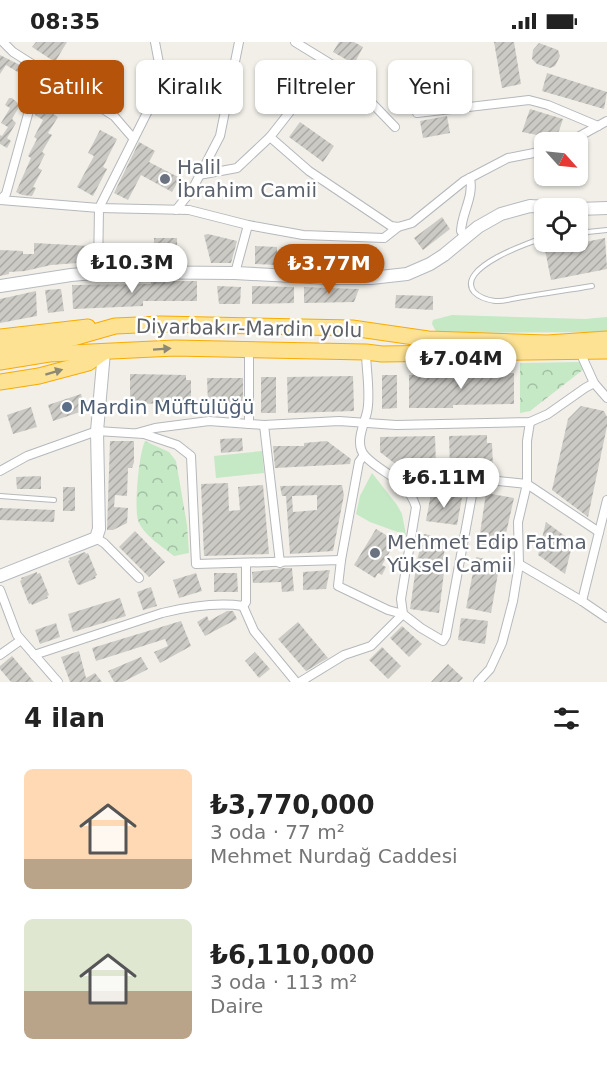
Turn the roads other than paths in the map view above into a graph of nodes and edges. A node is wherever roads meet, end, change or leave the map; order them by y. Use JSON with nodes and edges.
{"nodes":[{"id":1,"x":3,"y":42,"type":"edge"},
{"id":2,"x":155,"y":42,"type":"edge"},
{"id":3,"x":239,"y":42,"type":"edge"},
{"id":4,"x":295,"y":42,"type":"edge"},
{"id":5,"x":25,"y":60,"type":"edge"},
{"id":6,"x":323,"y":60,"type":"edge"},
{"id":7,"x":472,"y":106,"type":"edge"},
{"id":8,"x":376,"y":107,"type":"edge"},
{"id":9,"x":28,"y":114,"type":"edge"},
{"id":10,"x":111,"y":114,"type":"edge"},
{"id":11,"x":288,"y":114,"type":"edge"},
{"id":12,"x":607,"y":121,"type":"edge"},
{"id":13,"x":598,"y":126,"type":"junction"},
{"id":14,"x":395,"y":127,"type":"dead end"},
{"id":15,"x":587,"y":132,"type":"edge"},
{"id":16,"x":270,"y":137,"type":"junction"},
{"id":17,"x":133,"y":138,"type":"junction"},
{"id":18,"x":534,"y":153,"type":"edge"},
{"id":19,"x":199,"y":175,"type":"junction"},
{"id":20,"x":470,"y":178,"type":"junction"},
{"id":21,"x":0,"y":201,"type":"edge"},
{"id":22,"x":534,"y":206,"type":"edge"},
{"id":23,"x":607,"y":207,"type":"edge"},
{"id":24,"x":99,"y":208,"type":"junction"},
{"id":25,"x":588,"y":208,"type":"edge"},
{"id":26,"x":176,"y":210,"type":"junction"},
{"id":27,"x":248,"y":225,"type":"junction"},
{"id":28,"x":398,"y":227,"type":"junction"},
{"id":29,"x":607,"y":230,"type":"edge"},
{"id":30,"x":588,"y":232,"type":"edge"},
{"id":31,"x":466,"y":238,"type":"junction"},
{"id":32,"x":534,"y":241,"type":"edge"},
{"id":33,"x":98,"y":273,"type":"junction"},
{"id":34,"x":235,"y":273,"type":"junction"},
{"id":35,"x":0,"y":286,"type":"edge"},
{"id":36,"x":592,"y":286,"type":"dead end"},
{"id":37,"x":115,"y":326,"type":"junction"},
{"id":38,"x":0,"y":337,"type":"edge"},
{"id":39,"x":607,"y":339,"type":"edge"},
{"id":40,"x":0,"y":349,"type":"edge"},
{"id":41,"x":249,"y":350,"type":"junction"},
{"id":42,"x":607,"y":351,"type":"edge"},
{"id":43,"x":104,"y":352,"type":"junction"},
{"id":44,"x":366,"y":352,"type":"junction"},
{"id":45,"x":580,"y":352,"type":"junction"},
{"id":46,"x":0,"y":362,"type":"edge"},
{"id":47,"x":0,"y":382,"type":"edge"},
{"id":48,"x":594,"y":383,"type":"junction"},
{"id":49,"x":607,"y":398,"type":"edge"},
{"id":50,"x":530,"y":422,"type":"junction"},
{"id":51,"x":249,"y":424,"type":"junction"},
{"id":52,"x":363,"y":424,"type":"junction"},
{"id":53,"x":264,"y":425,"type":"junction"},
{"id":54,"x":96,"y":431,"type":"junction"},
{"id":55,"x":136,"y":433,"type":"junction"},
{"id":56,"x":364,"y":455,"type":"junction"},
{"id":57,"x":0,"y":471,"type":"edge"},
{"id":58,"x":475,"y":479,"type":"junction"},
{"id":59,"x":527,"y":484,"type":"junction"},
{"id":60,"x":405,"y":485,"type":"junction"},
{"id":61,"x":0,"y":496,"type":"edge"},
{"id":62,"x":54,"y":500,"type":"dead end"},
{"id":63,"x":607,"y":500,"type":"edge"},
{"id":64,"x":598,"y":535,"type":"junction"},
{"id":65,"x":96,"y":538,"type":"junction"},
{"id":66,"x":607,"y":539,"type":"edge"},
{"id":67,"x":341,"y":560,"type":"junction"},
{"id":68,"x":280,"y":563,"type":"junction"},
{"id":69,"x":246,"y":564,"type":"junction"},
{"id":70,"x":519,"y":564,"type":"junction"},
{"id":71,"x":0,"y":576,"type":"edge"},
{"id":72,"x":139,"y":578,"type":"dead end"},
{"id":73,"x":0,"y":590,"type":"edge"},
{"id":74,"x":582,"y":601,"type":"junction"},
{"id":75,"x":243,"y":606,"type":"junction"},
{"id":76,"x":403,"y":614,"type":"junction"},
{"id":77,"x":607,"y":618,"type":"edge"},
{"id":78,"x":21,"y":640,"type":"junction"},
{"id":79,"x":0,"y":654,"type":"edge"},
{"id":80,"x":34,"y":655,"type":"junction"},
{"id":81,"x":58,"y":682,"type":"edge"},
{"id":82,"x":298,"y":682,"type":"edge"},
{"id":83,"x":478,"y":682,"type":"edge"}],
"edges":[{"from":1,"to":5,"type":"street"},
{"from":2,"to":17,"type":"street"},
{"from":3,"to":19,"type":"street"},
{"from":4,"to":6,"type":"street"},
{"from":7,"to":13,"type":"street"},
{"from":8,"to":14,"type":"street"},
{"from":9,"to":21,"type":"street"},
{"from":10,"to":17,"type":"street"},
{"from":11,"to":16,"type":"street"},
{"from":12,"to":13,"type":"street"},
{"from":13,"to":15,"type":"street"},
{"from":16,"to":19,"type":"street"},
{"from":16,"to":28,"type":"street"},
{"from":17,"to":24,"type":"street"},
{"from":18,"to":20,"type":"street"},
{"from":19,"to":26,"type":"street"},
{"from":20,"to":28,"type":"street"},
{"from":20,"to":31,"type":"street"},
{"from":21,"to":24,"type":"street"},
{"from":22,"to":31,"type":"street"},
{"from":23,"to":25,"type":"street"},
{"from":24,"to":26,"type":"street"},
{"from":24,"to":33,"type":"street"},
{"from":26,"to":27,"type":"street"},
{"from":27,"to":28,"type":"street"},
{"from":27,"to":34,"type":"street"},
{"from":29,"to":30,"type":"lane"},
{"from":31,"to":34,"type":"street"},
{"from":32,"to":36,"type":"lane"},
{"from":33,"to":34,"type":"street"},
{"from":33,"to":35,"type":"street"},
{"from":37,"to":38,"type":"highway"},
{"from":37,"to":39,"type":"highway","name":"Diyarbakır-Mardin yolu"},
{"from":37,"to":40,"type":"highway","name":"Diyarbakır-Mardin yolu"},
{"from":43,"to":41,"type":"highway","name":"Diyarbakır-Mardin yolu","one_way":true},
{"from":41,"to":44,"type":"highway","name":"Diyarbakır-Mardin yolu"},
{"from":41,"to":51,"type":"street"},
{"from":42,"to":45,"type":"highway","name":"Diyarbakır-Mardin yolu"},
{"from":43,"to":46,"type":"highway","name":"Diyarbakır-Mardin yolu"},
{"from":47,"to":43,"type":"highway","one_way":true},
{"from":43,"to":54,"type":"street"},
{"from":44,"to":45,"type":"highway","name":"Diyarbakır-Mardin yolu"},
{"from":44,"to":52,"type":"street"},
{"from":45,"to":48,"type":"street"},
{"from":48,"to":49,"type":"street"},
{"from":48,"to":50,"type":"street"},
{"from":50,"to":52,"type":"street"},
{"from":50,"to":59,"type":"street"},
{"from":51,"to":53,"type":"street"},
{"from":51,"to":55,"type":"street"},
{"from":52,"to":53,"type":"street"},
{"from":52,"to":56,"type":"street"},
{"from":53,"to":68,"type":"street"},
{"from":54,"to":55,"type":"street"},
{"from":54,"to":57,"type":"street"},
{"from":54,"to":65,"type":"street"},
{"from":55,"to":69,"type":"street"},
{"from":56,"to":60,"type":"street"},
{"from":56,"to":67,"type":"street"},
{"from":58,"to":59,"type":"street"},
{"from":58,"to":60,"type":"street"},
{"from":58,"to":76,"type":"street"},
{"from":59,"to":64,"type":"street"},
{"from":59,"to":70,"type":"street"},
{"from":60,"to":76,"type":"street"},
{"from":61,"to":62,"type":"lane"},
{"from":63,"to":64,"type":"street"},
{"from":64,"to":66,"type":"street"},
{"from":64,"to":74,"type":"street"},
{"from":65,"to":71,"type":"street"},
{"from":65,"to":72,"type":"street"},
{"from":67,"to":68,"type":"street"},
{"from":67,"to":76,"type":"street"},
{"from":68,"to":69,"type":"street"},
{"from":69,"to":75,"type":"street"},
{"from":70,"to":74,"type":"street"},
{"from":70,"to":83,"type":"street"},
{"from":73,"to":78,"type":"street"},
{"from":74,"to":77,"type":"street"},
{"from":75,"to":80,"type":"street"},
{"from":75,"to":82,"type":"street"},
{"from":76,"to":82,"type":"street"},
{"from":78,"to":79,"type":"street"},
{"from":78,"to":80,"type":"street"},
{"from":80,"to":81,"type":"street"}]}
